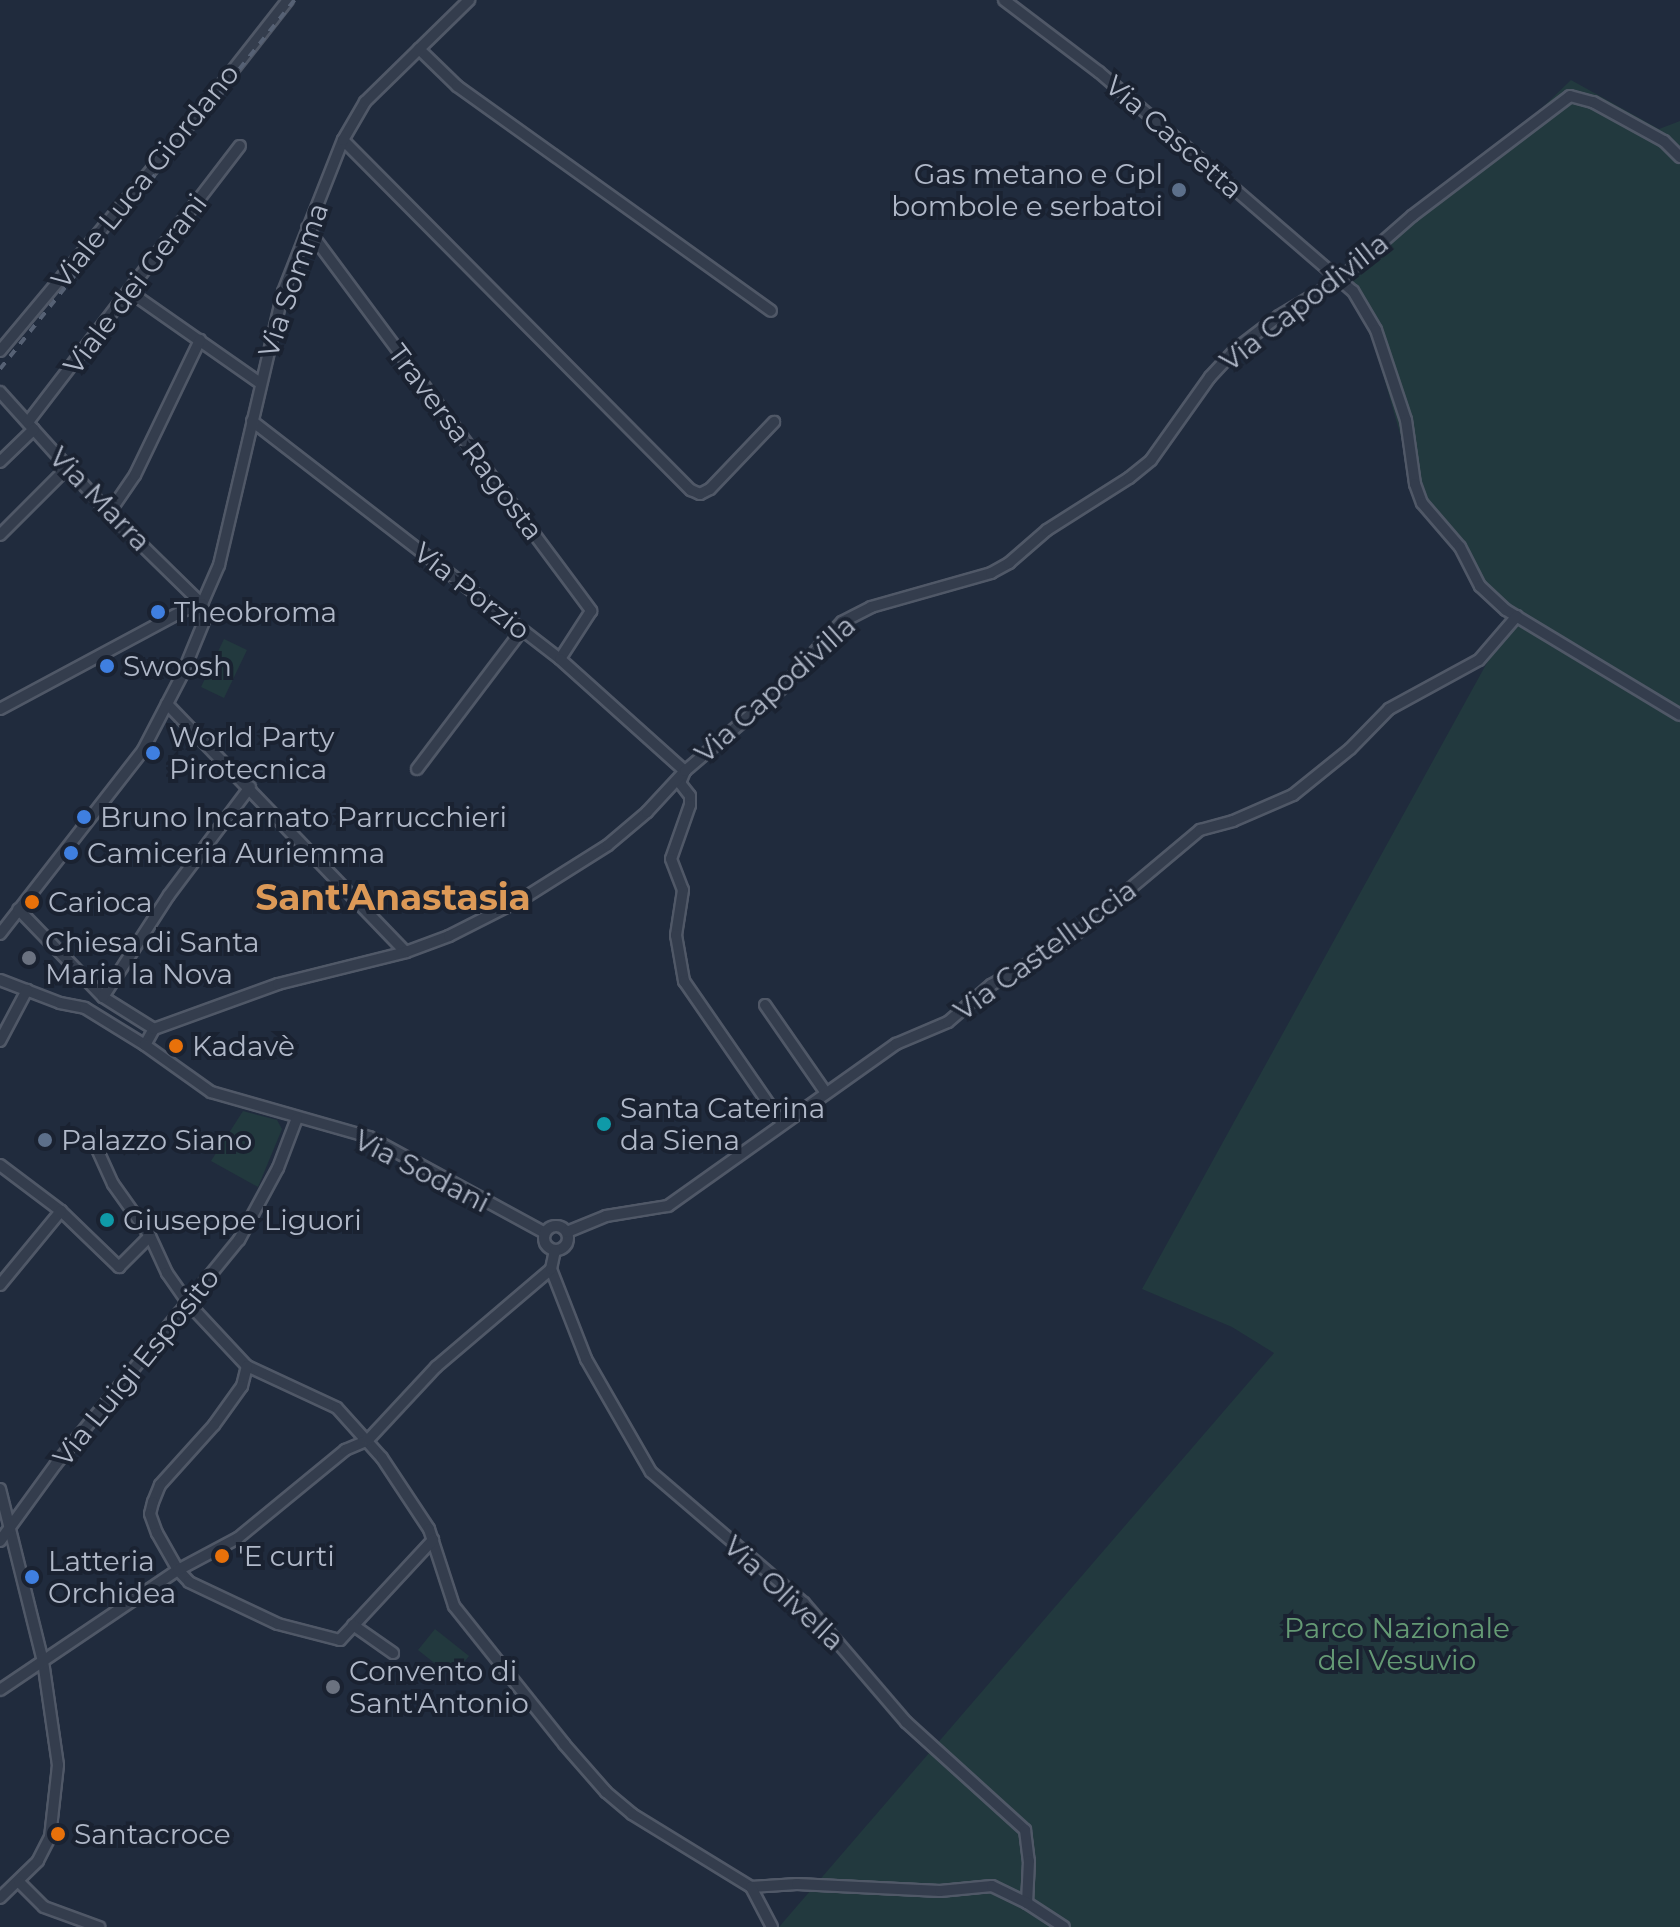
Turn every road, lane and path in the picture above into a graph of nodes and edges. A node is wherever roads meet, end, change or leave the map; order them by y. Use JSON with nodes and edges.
{"nodes":[{"id":1,"x":288,"y":0,"type":"edge"},
{"id":2,"x":469,"y":0,"type":"edge"},
{"id":3,"x":1004,"y":0,"type":"edge"},
{"id":4,"x":419,"y":49,"type":"junction"},
{"id":5,"x":343,"y":140,"type":"junction"},
{"id":6,"x":240,"y":146,"type":"dead end"},
{"id":7,"x":1680,"y":157,"type":"edge"},
{"id":8,"x":307,"y":228,"type":"junction"},
{"id":9,"x":1339,"y":280,"type":"junction"},
{"id":10,"x":130,"y":292,"type":"junction"},
{"id":11,"x":771,"y":311,"type":"dead end"},
{"id":12,"x":200,"y":340,"type":"junction"},
{"id":13,"x":0,"y":351,"type":"edge"},
{"id":14,"x":260,"y":383,"type":"junction"},
{"id":15,"x":0,"y":392,"type":"edge"},
{"id":16,"x":252,"y":421,"type":"junction"},
{"id":17,"x":774,"y":422,"type":"dead end"},
{"id":18,"x":31,"y":425,"type":"junction"},
{"id":19,"x":0,"y":462,"type":"edge"},
{"id":20,"x":68,"y":467,"type":"junction"},
{"id":21,"x":109,"y":513,"type":"junction"},
{"id":22,"x":0,"y":535,"type":"edge"},
{"id":23,"x":202,"y":604,"type":"junction"},
{"id":24,"x":1517,"y":616,"type":"junction"},
{"id":25,"x":522,"y":630,"type":"junction"},
{"id":26,"x":560,"y":659,"type":"junction"},
{"id":27,"x":167,"y":704,"type":"junction"},
{"id":28,"x":0,"y":709,"type":"edge"},
{"id":29,"x":1680,"y":715,"type":"edge"},
{"id":30,"x":417,"y":769,"type":"dead end"},
{"id":31,"x":685,"y":771,"type":"junction"},
{"id":32,"x":250,"y":787,"type":"junction"},
{"id":33,"x":18,"y":909,"type":"junction"},
{"id":34,"x":0,"y":934,"type":"edge"},
{"id":35,"x":406,"y":952,"type":"junction"},
{"id":36,"x":0,"y":980,"type":"edge"},
{"id":37,"x":27,"y":990,"type":"junction"},
{"id":38,"x":103,"y":997,"type":"junction"},
{"id":39,"x":765,"y":1005,"type":"dead end"},
{"id":40,"x":154,"y":1029,"type":"junction"},
{"id":41,"x":0,"y":1041,"type":"edge"},
{"id":42,"x":145,"y":1045,"type":"junction"},
{"id":43,"x":826,"y":1093,"type":"junction"},
{"id":44,"x":297,"y":1118,"type":"junction"},
{"id":45,"x":782,"y":1123,"type":"junction"},
{"id":46,"x":93,"y":1140,"type":"dead end"},
{"id":47,"x":0,"y":1165,"type":"edge"},
{"id":48,"x":61,"y":1211,"type":"junction"},
{"id":49,"x":567,"y":1232,"type":"junction"},
{"id":50,"x":545,"y":1233,"type":"junction"},
{"id":51,"x":150,"y":1236,"type":"junction"},
{"id":52,"x":555,"y":1250,"type":"junction"},
{"id":53,"x":551,"y":1269,"type":"junction"},
{"id":54,"x":0,"y":1285,"type":"edge"},
{"id":55,"x":188,"y":1303,"type":"junction"},
{"id":56,"x":247,"y":1366,"type":"junction"},
{"id":57,"x":368,"y":1440,"type":"junction"},
{"id":58,"x":0,"y":1489,"type":"edge"},
{"id":59,"x":12,"y":1526,"type":"junction"},
{"id":60,"x":433,"y":1540,"type":"junction"},
{"id":61,"x":0,"y":1541,"type":"edge"},
{"id":62,"x":178,"y":1570,"type":"junction"},
{"id":63,"x":353,"y":1625,"type":"junction"},
{"id":64,"x":393,"y":1653,"type":"dead end"},
{"id":65,"x":43,"y":1661,"type":"junction"},
{"id":66,"x":0,"y":1690,"type":"edge"},
{"id":67,"x":19,"y":1882,"type":"junction"},
{"id":68,"x":751,"y":1887,"type":"junction"},
{"id":69,"x":0,"y":1898,"type":"edge"},
{"id":70,"x":1027,"y":1903,"type":"junction"},
{"id":71,"x":99,"y":1927,"type":"edge"},
{"id":72,"x":772,"y":1927,"type":"edge"},
{"id":73,"x":1064,"y":1927,"type":"edge"}],
"edges":[{"from":1,"to":13,"type":"street","name":"Viale Luca Giordano"},
{"from":2,"to":4,"type":"street","name":"Via Somma"},
{"from":3,"to":9,"type":"street","name":"Via Cascetta"},
{"from":4,"to":5,"type":"street","name":"Via Somma"},
{"from":4,"to":11,"type":"street"},
{"from":5,"to":8,"type":"street","name":"Via Somma"},
{"from":5,"to":17,"type":"street"},
{"from":6,"to":10,"type":"street","name":"Viale dei Gerani"},
{"from":7,"to":9,"type":"street","name":"Via Capodivilla"},
{"from":8,"to":14,"type":"street","name":"Via Somma"},
{"from":8,"to":26,"type":"street","name":"Traversa Ragosta"},
{"from":9,"to":24,"type":"street","name":"Via Cascetta"},
{"from":9,"to":31,"type":"street","name":"Via Capodivilla"},
{"from":10,"to":12,"type":"street"},
{"from":10,"to":18,"type":"street","name":"Viale dei Gerani"},
{"from":12,"to":14,"type":"street"},
{"from":12,"to":21,"type":"street"},
{"from":14,"to":16,"type":"street","name":"Via Somma"},
{"from":15,"to":18,"type":"street","name":"Via Marra"},
{"from":16,"to":23,"type":"street","name":"Via Somma"},
{"from":16,"to":25,"type":"street","name":"Via Porzio"},
{"from":18,"to":19,"type":"street","name":"Viale dei Gerani"},
{"from":18,"to":20,"type":"street","name":"Via Marra"},
{"from":20,"to":21,"type":"street","name":"Via Marra"},
{"from":20,"to":22,"type":"street"},
{"from":21,"to":23,"type":"street","name":"Via Marra"},
{"from":23,"to":27,"type":"street","name":"Via Somma"},
{"from":23,"to":28,"type":"street"},
{"from":24,"to":29,"type":"street","name":"Via Cascetta"},
{"from":24,"to":43,"type":"street","name":"Via Castelluccia"},
{"from":25,"to":26,"type":"street","name":"Via Porzio"},
{"from":25,"to":30,"type":"street"},
{"from":26,"to":31,"type":"street","name":"Via Porzio"},
{"from":27,"to":32,"type":"street"},
{"from":27,"to":33,"type":"street","name":"Via Somma"},
{"from":31,"to":35,"type":"street","name":"Via Capodivilla"},
{"from":31,"to":45,"type":"street"},
{"from":32,"to":35,"type":"street"},
{"from":32,"to":38,"type":"street"},
{"from":33,"to":34,"type":"street","name":"Via Somma"},
{"from":33,"to":38,"type":"street"},
{"from":35,"to":40,"type":"street","name":"Via Capodivilla"},
{"from":36,"to":37,"type":"street","name":"Via Sodani"},
{"from":37,"to":41,"type":"street"},
{"from":37,"to":42,"type":"street","name":"Via Sodani"},
{"from":38,"to":40,"type":"street"},
{"from":39,"to":43,"type":"street"},
{"from":40,"to":42,"type":"street"},
{"from":42,"to":44,"type":"street","name":"Via Sodani"},
{"from":43,"to":45,"type":"street","name":"Via Castelluccia"},
{"from":44,"to":50,"type":"street","name":"Via Sodani"},
{"from":44,"to":55,"type":"street","name":"Via Luigi Esposito"},
{"from":45,"to":49,"type":"street","name":"Via Castelluccia"},
{"from":46,"to":51,"type":"street"},
{"from":47,"to":48,"type":"street"},
{"from":48,"to":51,"type":"street"},
{"from":48,"to":54,"type":"street"},
{"from":49,"to":50,"type":"street"},
{"from":49,"to":52,"type":"street"},
{"from":50,"to":52,"type":"street"},
{"from":51,"to":55,"type":"street"},
{"from":52,"to":53,"type":"street"},
{"from":53,"to":57,"type":"street"},
{"from":53,"to":70,"type":"street","name":"Via Olivella"},
{"from":55,"to":56,"type":"street"},
{"from":55,"to":59,"type":"street","name":"Via Luigi Esposito"},
{"from":56,"to":57,"type":"street"},
{"from":56,"to":62,"type":"street"},
{"from":57,"to":60,"type":"street"},
{"from":57,"to":62,"type":"street"},
{"from":58,"to":59,"type":"street"},
{"from":59,"to":61,"type":"street","name":"Via Luigi Esposito"},
{"from":59,"to":65,"type":"street"},
{"from":60,"to":63,"type":"street"},
{"from":60,"to":68,"type":"street"},
{"from":62,"to":63,"type":"street"},
{"from":62,"to":65,"type":"street"},
{"from":63,"to":64,"type":"street"},
{"from":65,"to":66,"type":"street"},
{"from":65,"to":67,"type":"street"},
{"from":67,"to":69,"type":"street"},
{"from":67,"to":71,"type":"street"},
{"from":68,"to":70,"type":"street"},
{"from":68,"to":72,"type":"street"},
{"from":70,"to":73,"type":"street"}]}
